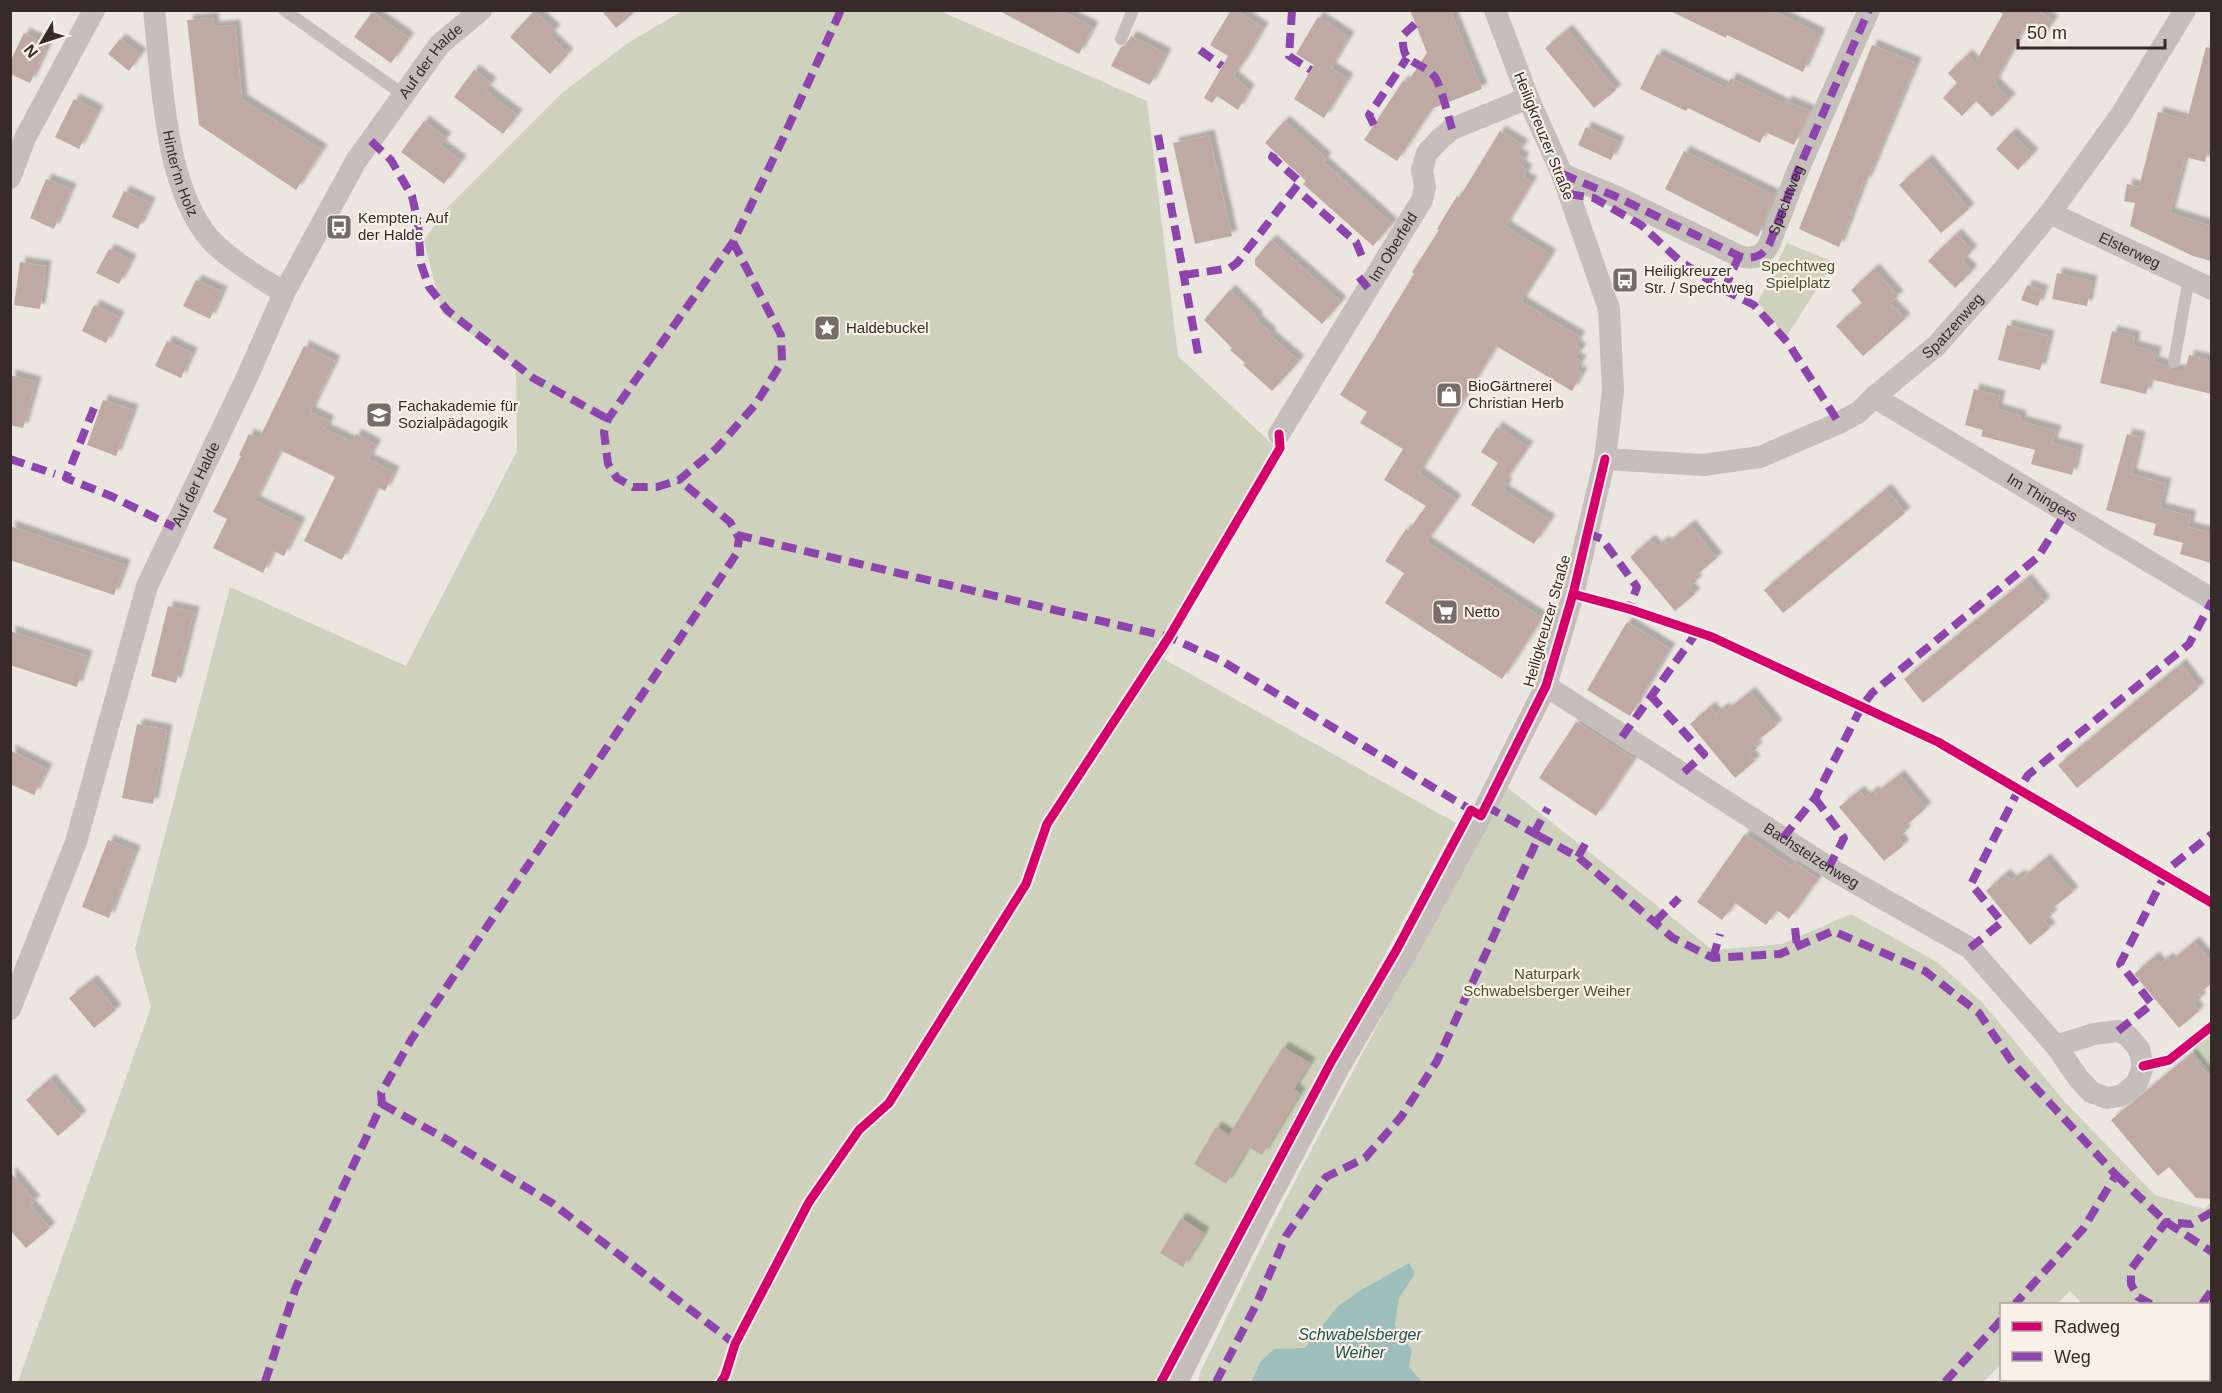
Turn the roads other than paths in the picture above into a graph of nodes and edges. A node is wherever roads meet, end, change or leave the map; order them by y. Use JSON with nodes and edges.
{"nodes":[{"id":1,"x":94,"y":10,"type":"edge"},
{"id":2,"x":154,"y":10,"type":"edge"},
{"id":3,"x":284,"y":10,"type":"edge"},
{"id":4,"x":481,"y":10,"type":"edge"},
{"id":5,"x":1133,"y":10,"type":"edge"},
{"id":6,"x":1495,"y":10,"type":"edge"},
{"id":7,"x":1869,"y":10,"type":"edge"},
{"id":8,"x":2178,"y":13,"type":"edge"},
{"id":9,"x":1121,"y":39,"type":"dead end"},
{"id":10,"x":404,"y":95,"type":"junction"},
{"id":11,"x":1528,"y":98,"type":"junction"},
{"id":12,"x":1562,"y":174,"type":"junction"},
{"id":13,"x":10,"y":178,"type":"edge"},
{"id":14,"x":2050,"y":213,"type":"junction"},
{"id":15,"x":2189,"y":278,"type":"junction"},
{"id":16,"x":2211,"y":289,"type":"edge"},
{"id":17,"x":284,"y":293,"type":"junction"},
{"id":18,"x":2174,"y":362,"type":"dead end"},
{"id":19,"x":1874,"y":397,"type":"junction"},
{"id":20,"x":1279,"y":434,"type":"dead end"},
{"id":21,"x":1605,"y":459,"type":"junction"},
{"id":22,"x":2211,"y":598,"type":"edge"},
{"id":23,"x":1546,"y":686,"type":"junction"},
{"id":24,"x":12,"y":999,"type":"edge"},
{"id":25,"x":2056,"y":1046,"type":"dead end"},
{"id":26,"x":1177,"y":1383,"type":"edge"}],
"edges":[{"from":1,"to":13,"type":"street"},
{"from":2,"to":17,"type":"street","name":"Hinter'm Holz"},
{"from":3,"to":10,"type":"lane"},
{"from":4,"to":10,"type":"street","name":"Auf der Halde"},
{"from":5,"to":9,"type":"lane"},
{"from":6,"to":11,"type":"street","name":"Heiligkreuzer Straße"},
{"from":7,"to":12,"type":"street","name":"Spechtweg"},
{"from":8,"to":14,"type":"street","name":"Spatzenweg"},
{"from":10,"to":17,"type":"street","name":"Auf der Halde"},
{"from":11,"to":12,"type":"street","name":"Heiligkreuzer Straße"},
{"from":11,"to":20,"type":"street","name":"Im Oberfeld"},
{"from":12,"to":21,"type":"street","name":"Heiligkreuzer Straße"},
{"from":14,"to":15,"type":"street","name":"Elsterweg"},
{"from":14,"to":19,"type":"street","name":"Spatzenweg"},
{"from":15,"to":16,"type":"street","name":"Elsterweg"},
{"from":15,"to":18,"type":"lane"},
{"from":17,"to":24,"type":"street","name":"Auf der Halde"},
{"from":19,"to":21,"type":"street","name":"Spatzenweg"},
{"from":19,"to":22,"type":"street","name":"Im Thingers"},
{"from":21,"to":23,"type":"street","name":"Heiligkreuzer Straße"},
{"from":23,"to":25,"type":"street","name":"Bachstelzenweg"},
{"from":23,"to":26,"type":"street","name":"Heiligkreuzer Straße"}]}
